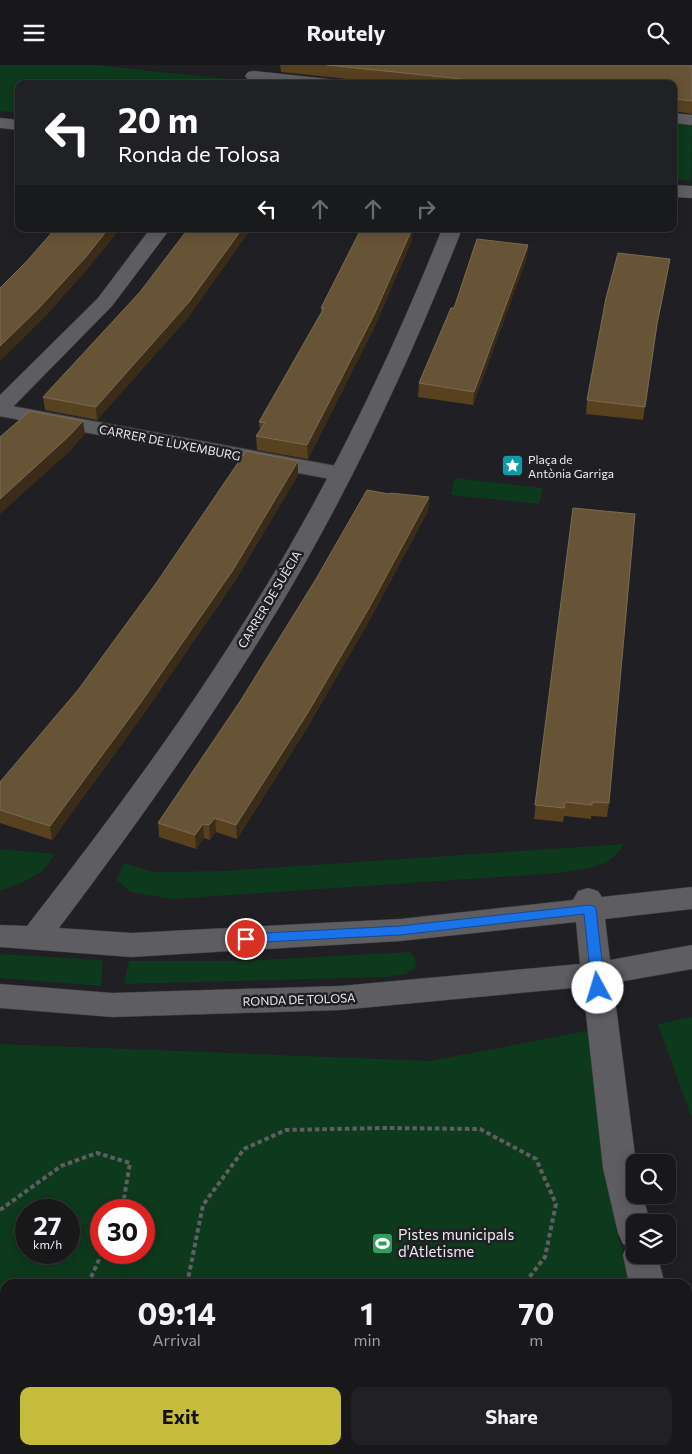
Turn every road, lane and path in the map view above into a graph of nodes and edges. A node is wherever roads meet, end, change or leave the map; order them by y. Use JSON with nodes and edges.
{"nodes":[{"id":1,"x":254,"y":75,"type":"edge"},
{"id":2,"x":296,"y":80,"type":"edge"},
{"id":3,"x":677,"y":118,"type":"edge"},
{"id":4,"x":692,"y":120,"type":"edge"},
{"id":5,"x":0,"y":123,"type":"edge"},
{"id":6,"x":15,"y":125,"type":"edge"},
{"id":7,"x":677,"y":191,"type":"edge"},
{"id":8,"x":692,"y":192,"type":"edge"},
{"id":9,"x":158,"y":232,"type":"edge"},
{"id":10,"x":451,"y":232,"type":"edge"},
{"id":11,"x":0,"y":409,"type":"edge"},
{"id":12,"x":341,"y":474,"type":"junction"},
{"id":13,"x":692,"y":898,"type":"edge"},
{"id":14,"x":589,"y":904,"type":"junction"},
{"id":15,"x":0,"y":935,"type":"edge"},
{"id":16,"x":34,"y":939,"type":"junction"},
{"id":17,"x":692,"y":957,"type":"edge"},
{"id":18,"x":597,"y":974,"type":"junction"},
{"id":19,"x":0,"y":997,"type":"edge"},
{"id":20,"x":124,"y":1199,"type":"edge"},
{"id":21,"x":0,"y":1210,"type":"edge"},
{"id":22,"x":631,"y":1214,"type":"edge"},
{"id":23,"x":97,"y":1264,"type":"edge"},
{"id":24,"x":642,"y":1264,"type":"edge"},
{"id":25,"x":90,"y":1279,"type":"edge"},
{"id":26,"x":188,"y":1279,"type":"edge"},
{"id":27,"x":528,"y":1279,"type":"edge"},
{"id":28,"x":646,"y":1279,"type":"edge"}],
"edges":[{"from":1,"to":2,"type":"street"},
{"from":3,"to":4,"type":"street"},
{"from":5,"to":6,"type":"street"},
{"from":7,"to":8,"type":"street"},
{"from":9,"to":11,"type":"street"},
{"from":10,"to":12,"type":"street","name":"CARRER DE SUÈCIA"},
{"from":11,"to":12,"type":"street","name":"CARRER DE LUXEMBURG"},
{"from":12,"to":16,"type":"street","name":"CARRER DE SUÈCIA"},
{"from":13,"to":14,"type":"street"},
{"from":14,"to":16,"type":"street"},
{"from":14,"to":18,"type":"street"},
{"from":15,"to":16,"type":"street"},
{"from":17,"to":18,"type":"street","name":"RONDA DE TOLOSA"},
{"from":18,"to":19,"type":"street","name":"RONDA DE TOLOSA"},
{"from":18,"to":22,"type":"street"},
{"from":20,"to":21,"type":"path"},
{"from":23,"to":25,"type":"path"},
{"from":24,"to":28,"type":"street"},
{"from":26,"to":27,"type":"path"}]}
